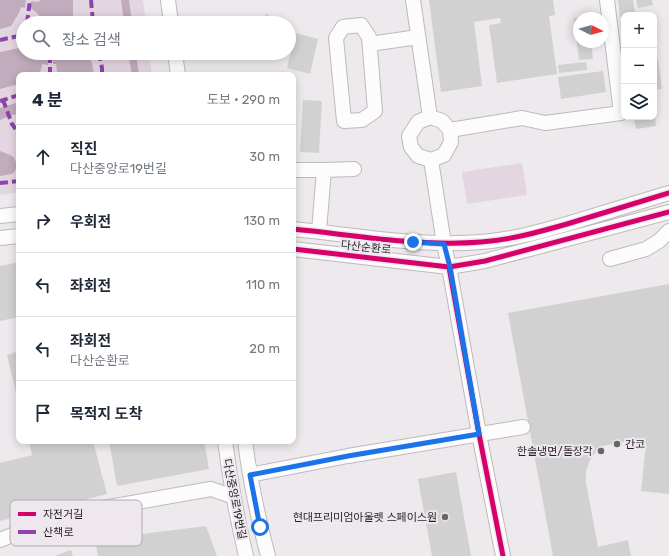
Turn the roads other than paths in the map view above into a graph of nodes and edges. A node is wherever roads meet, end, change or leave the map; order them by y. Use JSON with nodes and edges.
{"nodes":[{"id":1,"x":168,"y":0,"type":"edge"},
{"id":2,"x":413,"y":0,"type":"edge"},
{"id":3,"x":607,"y":0,"type":"edge"},
{"id":4,"x":170,"y":16,"type":"edge"},
{"id":5,"x":418,"y":37,"type":"junction"},
{"id":6,"x":370,"y":44,"type":"junction"},
{"id":7,"x":176,"y":60,"type":"edge"},
{"id":8,"x":178,"y":72,"type":"edge"},
{"id":9,"x":430,"y":117,"type":"junction"},
{"id":10,"x":450,"y":130,"type":"junction"},
{"id":11,"x":431,"y":160,"type":"junction"},
{"id":12,"x":354,"y":169,"type":"dead end"},
{"id":13,"x":296,"y":170,"type":"edge"},
{"id":14,"x":324,"y":170,"type":"junction"},
{"id":15,"x":669,"y":193,"type":"edge"},
{"id":16,"x":669,"y":212,"type":"edge"},
{"id":17,"x":16,"y":214,"type":"edge"},
{"id":18,"x":0,"y":216,"type":"edge"},
{"id":19,"x":296,"y":229,"type":"edge"},
{"id":20,"x":319,"y":231,"type":"junction"},
{"id":21,"x":669,"y":231,"type":"edge"},
{"id":22,"x":16,"y":236,"type":"edge"},
{"id":23,"x":0,"y":238,"type":"edge"},
{"id":24,"x":444,"y":244,"type":"junction"},
{"id":25,"x":296,"y":249,"type":"edge"},
{"id":26,"x":610,"y":259,"type":"dead end"},
{"id":27,"x":450,"y":267,"type":"junction"},
{"id":28,"x":523,"y":427,"type":"dead end"},
{"id":29,"x":479,"y":434,"type":"junction"},
{"id":30,"x":225,"y":444,"type":"edge"},
{"id":31,"x":245,"y":444,"type":"edge"},
{"id":32,"x":229,"y":473,"type":"junction"},
{"id":33,"x":250,"y":475,"type":"junction"},
{"id":34,"x":211,"y":489,"type":"junction"},
{"id":35,"x":234,"y":497,"type":"junction"},
{"id":36,"x":142,"y":501,"type":"edge"},
{"id":37,"x":10,"y":536,"type":"edge"},
{"id":38,"x":0,"y":540,"type":"edge"},
{"id":39,"x":246,"y":556,"type":"edge"},
{"id":40,"x":268,"y":556,"type":"edge"},
{"id":41,"x":503,"y":556,"type":"edge"}],
"edges":[{"from":1,"to":4,"type":"street"},
{"from":2,"to":5,"type":"street"},
{"from":3,"to":10,"type":"street"},
{"from":5,"to":6,"type":"street"},
{"from":5,"to":9,"type":"street"},
{"from":6,"to":6,"type":"street"},
{"from":7,"to":8,"type":"street"},
{"from":9,"to":10,"type":"street"},
{"from":9,"to":11,"type":"street"},
{"from":10,"to":11,"type":"street"},
{"from":11,"to":24,"type":"street"},
{"from":12,"to":14,"type":"street"},
{"from":13,"to":14,"type":"street"},
{"from":14,"to":20,"type":"street"},
{"from":15,"to":24,"type":"street","name":"다산순환로"},
{"from":16,"to":27,"type":"street","name":"다산순환로"},
{"from":17,"to":18,"type":"street"},
{"from":19,"to":20,"type":"street","name":"다산순환로"},
{"from":20,"to":24,"type":"street","name":"다산순환로"},
{"from":21,"to":26,"type":"street"},
{"from":22,"to":23,"type":"street"},
{"from":24,"to":27,"type":"street"},
{"from":25,"to":27,"type":"street","name":"다산순환로"},
{"from":27,"to":29,"type":"street"},
{"from":28,"to":29,"type":"street"},
{"from":29,"to":33,"type":"street"},
{"from":29,"to":41,"type":"street"},
{"from":30,"to":32,"type":"street","name":"다산중앙로19번길"},
{"from":31,"to":33,"type":"street","name":"다산중앙로19번길"},
{"from":32,"to":34,"type":"street"},
{"from":32,"to":35,"type":"street","name":"다산중앙로19번길"},
{"from":33,"to":40,"type":"street","name":"다산중앙로19번길"},
{"from":34,"to":35,"type":"street"},
{"from":34,"to":36,"type":"street"},
{"from":35,"to":39,"type":"street","name":"다산중앙로19번길"},
{"from":37,"to":38,"type":"street"}]}
